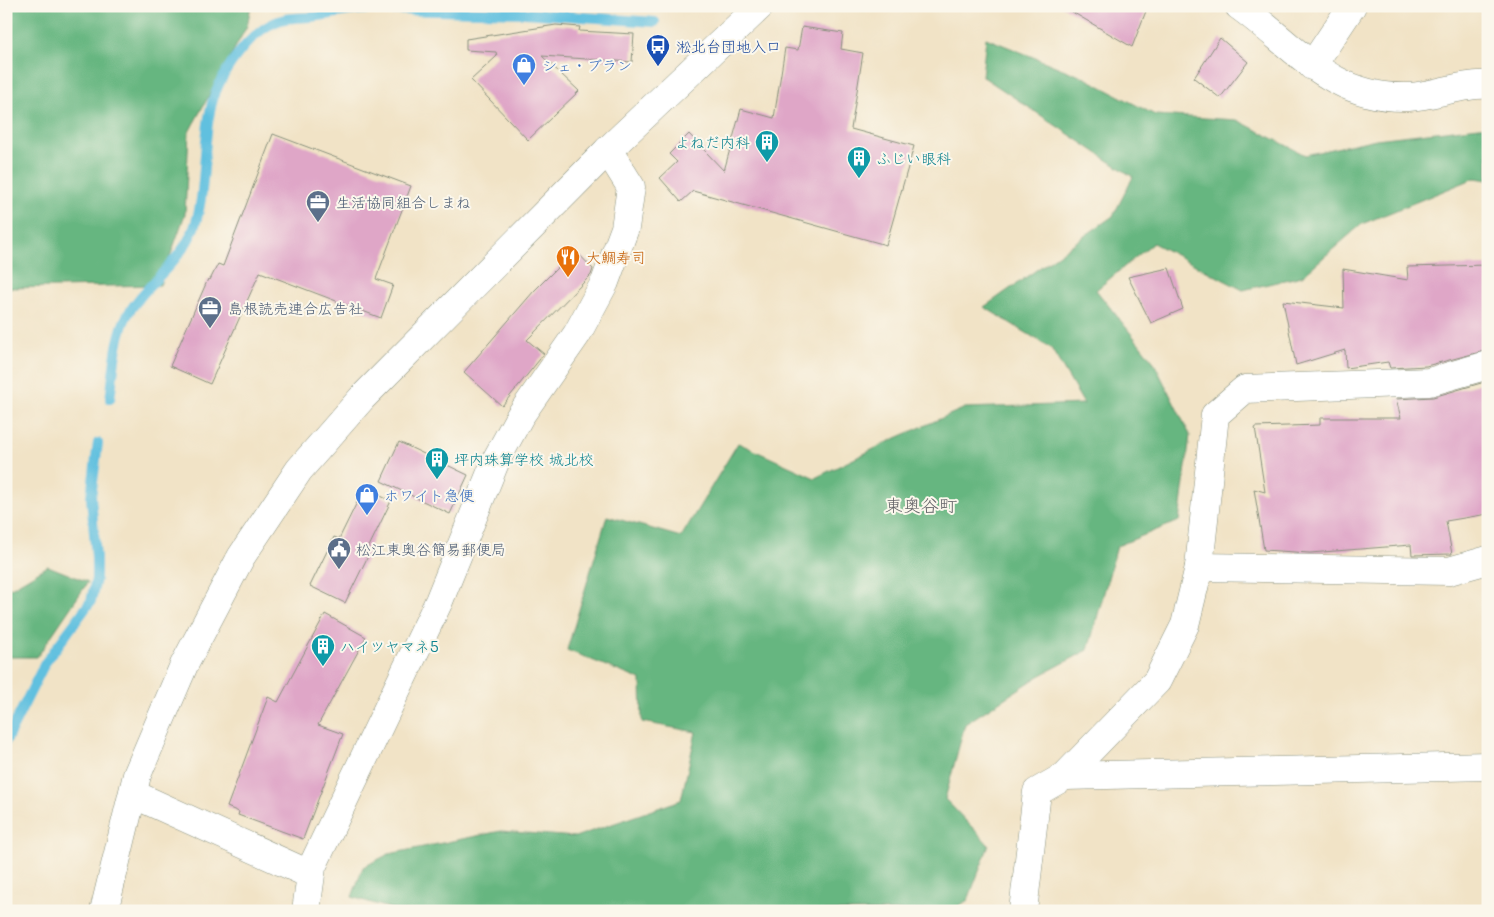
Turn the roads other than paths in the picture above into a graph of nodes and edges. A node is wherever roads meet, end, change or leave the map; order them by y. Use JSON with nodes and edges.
{"nodes":[{"id":1,"x":760,"y":6,"type":"edge"},
{"id":2,"x":1239,"y":6,"type":"edge"},
{"id":3,"x":1352,"y":6,"type":"edge"},
{"id":4,"x":1312,"y":66,"type":"junction"},
{"id":5,"x":1488,"y":85,"type":"edge"},
{"id":6,"x":608,"y":150,"type":"junction"},
{"id":7,"x":1488,"y":366,"type":"edge"},
{"id":8,"x":1488,"y":560,"type":"edge"},
{"id":9,"x":1199,"y":567,"type":"junction"},
{"id":10,"x":1488,"y":766,"type":"edge"},
{"id":11,"x":1065,"y":776,"type":"junction"},
{"id":12,"x":132,"y":794,"type":"junction"},
{"id":13,"x":310,"y":874,"type":"junction"},
{"id":14,"x":104,"y":911,"type":"edge"},
{"id":15,"x":306,"y":911,"type":"edge"},
{"id":16,"x":1023,"y":911,"type":"edge"}],
"edges":[{"from":1,"to":6,"type":"street"},
{"from":2,"to":4,"type":"street"},
{"from":3,"to":4,"type":"street"},
{"from":4,"to":5,"type":"street"},
{"from":6,"to":12,"type":"street"},
{"from":6,"to":13,"type":"street"},
{"from":7,"to":9,"type":"street"},
{"from":8,"to":9,"type":"street"},
{"from":9,"to":11,"type":"street"},
{"from":10,"to":11,"type":"street"},
{"from":11,"to":16,"type":"street"},
{"from":12,"to":13,"type":"street"},
{"from":12,"to":14,"type":"street"},
{"from":13,"to":15,"type":"street"}]}
